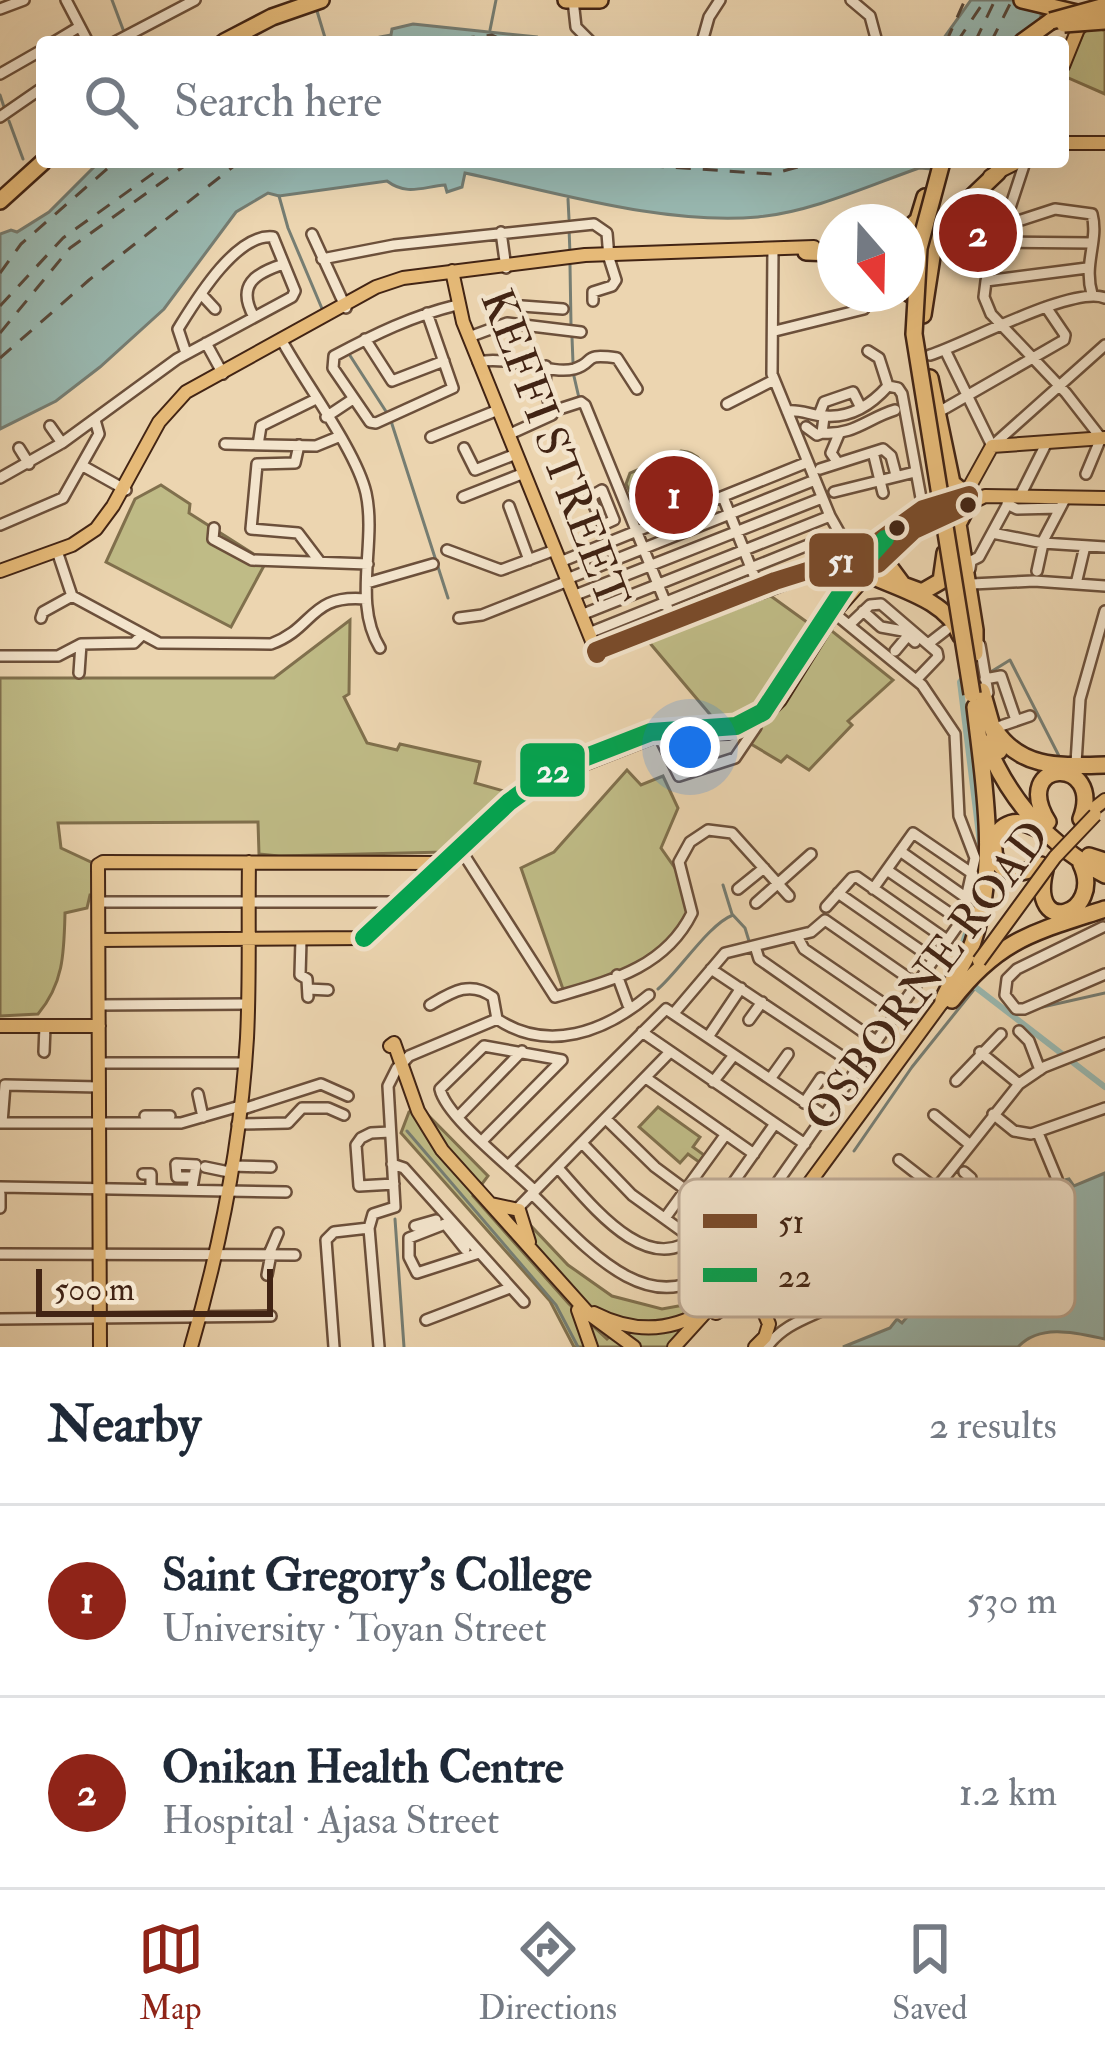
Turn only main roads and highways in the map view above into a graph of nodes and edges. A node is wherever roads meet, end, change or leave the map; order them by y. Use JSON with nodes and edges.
{"nodes":[{"id":1,"x":306,"y":0,"type":"edge"},
{"id":2,"x":321,"y":0,"type":"edge"},
{"id":3,"x":571,"y":0,"type":"edge"},
{"id":4,"x":600,"y":0,"type":"edge"},
{"id":5,"x":1022,"y":0,"type":"edge"},
{"id":6,"x":272,"y":15,"type":"junction"},
{"id":7,"x":1102,"y":18,"type":"edge"},
{"id":8,"x":1063,"y":21,"type":"junction"},
{"id":9,"x":231,"y":36,"type":"edge"},
{"id":10,"x":1034,"y":36,"type":"edge"},
{"id":11,"x":1041,"y":36,"type":"edge"},
{"id":12,"x":1063,"y":36,"type":"edge"},
{"id":13,"x":1105,"y":142,"type":"edge"},
{"id":14,"x":1069,"y":143,"type":"edge"},
{"id":15,"x":36,"y":166,"type":"edge"},
{"id":16,"x":36,"y":166,"type":"edge"},
{"id":17,"x":941,"y":168,"type":"edge"},
{"id":18,"x":942,"y":168,"type":"edge"},
{"id":19,"x":942,"y":168,"type":"edge"},
{"id":20,"x":1016,"y":168,"type":"edge"},
{"id":21,"x":1017,"y":168,"type":"edge"},
{"id":22,"x":3,"y":192,"type":"edge"},
{"id":23,"x":932,"y":215,"type":"junction"},
{"id":24,"x":925,"y":218,"type":"edge"},
{"id":25,"x":773,"y":250,"type":"junction"},
{"id":26,"x":817,"y":250,"type":"edge"},
{"id":27,"x":817,"y":251,"type":"edge"},
{"id":28,"x":806,"y":252,"type":"joint"},
{"id":29,"x":452,"y":274,"type":"junction"},
{"id":30,"x":916,"y":312,"type":"edge"},
{"id":31,"x":923,"y":315,"type":"junction"},
{"id":32,"x":923,"y":351,"type":"junction"},
{"id":33,"x":930,"y":377,"type":"junction"},
{"id":34,"x":1103,"y":438,"type":"edge"},
{"id":35,"x":1105,"y":498,"type":"edge"},
{"id":36,"x":958,"y":501,"type":"junction"},
{"id":37,"x":946,"y":537,"type":"junction"},
{"id":38,"x":866,"y":559,"type":"junction"},
{"id":39,"x":0,"y":573,"type":"edge"},
{"id":40,"x":775,"y":581,"type":"junction"},
{"id":41,"x":828,"y":618,"type":"junction"},
{"id":42,"x":596,"y":651,"type":"junction"},
{"id":43,"x":970,"y":654,"type":"junction"},
{"id":44,"x":980,"y":696,"type":"junction"},
{"id":45,"x":1105,"y":764,"type":"edge"},
{"id":46,"x":1098,"y":811,"type":"edge"},
{"id":47,"x":1045,"y":827,"type":"junction"},
{"id":48,"x":1094,"y":861,"type":"edge"},
{"id":49,"x":249,"y":862,"type":"junction"},
{"id":50,"x":440,"y":863,"type":"junction"},
{"id":51,"x":1043,"y":867,"type":"junction"},
{"id":52,"x":1105,"y":875,"type":"edge"},
{"id":53,"x":1105,"y":908,"type":"edge"},
{"id":54,"x":365,"y":936,"type":"junction"},
{"id":55,"x":99,"y":940,"type":"junction"},
{"id":56,"x":249,"y":940,"type":"junction"},
{"id":57,"x":965,"y":975,"type":"junction"},
{"id":58,"x":945,"y":1002,"type":"junction"},
{"id":59,"x":0,"y":1026,"type":"edge"},
{"id":60,"x":99,"y":1026,"type":"junction"},
{"id":61,"x":394,"y":1043,"type":"dead end"},
{"id":62,"x":399,"y":1070,"type":"junction"},
{"id":63,"x":813,"y":1179,"type":"edge"},
{"id":64,"x":818,"y":1179,"type":"edge"},
{"id":65,"x":491,"y":1204,"type":"junction"},
{"id":66,"x":531,"y":1249,"type":"junction"},
{"id":67,"x":585,"y":1313,"type":"junction"},
{"id":68,"x":691,"y":1317,"type":"edge"},
{"id":69,"x":705,"y":1317,"type":"edge"},
{"id":70,"x":710,"y":1317,"type":"edge"},
{"id":71,"x":768,"y":1317,"type":"edge"},
{"id":72,"x":100,"y":1347,"type":"edge"},
{"id":73,"x":190,"y":1347,"type":"edge"},
{"id":74,"x":591,"y":1347,"type":"edge"},
{"id":75,"x":623,"y":1347,"type":"edge"},
{"id":76,"x":634,"y":1347,"type":"edge"},
{"id":77,"x":681,"y":1347,"type":"edge"},
{"id":78,"x":755,"y":1347,"type":"edge"}],
"edges":[{"from":1,"to":6,"type":"highway"},
{"from":2,"to":6,"type":"highway"},
{"from":3,"to":4,"type":"highway"},
{"from":5,"to":8,"type":"highway"},
{"from":6,"to":9,"type":"highway"},
{"from":7,"to":8,"type":"highway","bridge":true},
{"from":7,"to":8,"type":"main road"},
{"from":8,"to":10,"type":"highway"},
{"from":8,"to":11,"type":"highway"},
{"from":8,"to":12,"type":"main road"},
{"from":13,"to":14,"type":"main road"},
{"from":15,"to":22,"type":"highway"},
{"from":16,"to":22,"type":"highway"},
{"from":17,"to":32,"type":"highway","bridge":true},
{"from":18,"to":23,"type":"highway","bridge":true},
{"from":19,"to":31,"type":"highway","bridge":true},
{"from":20,"to":23,"type":"main road"},
{"from":21,"to":31,"type":"highway"},
{"from":23,"to":24,"type":"highway"},
{"from":25,"to":26,"type":"main road"},
{"from":25,"to":28,"type":"main road"},
{"from":25,"to":29,"type":"main road"},
{"from":27,"to":28,"type":"highway"},
{"from":29,"to":39,"type":"main road"},
{"from":29,"to":42,"type":"main road","name":"KEFFI STREET"},
{"from":30,"to":32,"type":"highway","bridge":true},
{"from":31,"to":33,"type":"highway"},
{"from":32,"to":37,"type":"highway","bridge":true},
{"from":33,"to":36,"type":"highway"},
{"from":33,"to":43,"type":"highway"},
{"from":34,"to":36,"type":"main road"},
{"from":35,"to":36,"type":"main road"},
{"from":36,"to":38,"type":"main road"},
{"from":36,"to":38,"type":"main road"},
{"from":36,"to":43,"type":"highway"},
{"from":37,"to":38,"type":"highway","bridge":true},
{"from":37,"to":43,"type":"highway","bridge":true},
{"from":38,"to":40,"type":"main road"},
{"from":38,"to":40,"type":"main road","bridge":true},
{"from":38,"to":41,"type":"main road"},
{"from":38,"to":41,"type":"main road","bridge":true},
{"from":38,"to":42,"type":"main road"},
{"from":38,"to":43,"type":"highway","bridge":true},
{"from":40,"to":42,"type":"main road"},
{"from":41,"to":50,"type":"main road"},
{"from":43,"to":44,"type":"highway"},
{"from":44,"to":45,"type":"highway"},
{"from":44,"to":47,"type":"highway"},
{"from":44,"to":57,"type":"highway"},
{"from":46,"to":47,"type":"highway"},
{"from":46,"to":51,"type":"main road","name":"OSBORNE ROAD","bridge":true},
{"from":47,"to":48,"type":"highway"},
{"from":47,"to":51,"type":"highway"},
{"from":48,"to":51,"type":"highway","bridge":true},
{"from":48,"to":52,"type":"highway"},
{"from":49,"to":50,"type":"main road"},
{"from":49,"to":55,"type":"main road"},
{"from":49,"to":56,"type":"main road"},
{"from":50,"to":54,"type":"main road"},
{"from":50,"to":54,"type":"main road"},
{"from":51,"to":57,"type":"main road","name":"OSBORNE ROAD","bridge":true},
{"from":53,"to":57,"type":"highway"},
{"from":54,"to":56,"type":"main road"},
{"from":55,"to":56,"type":"main road"},
{"from":55,"to":60,"type":"main road"},
{"from":56,"to":73,"type":"main road"},
{"from":57,"to":58,"type":"highway"},
{"from":58,"to":63,"type":"main road","name":"OSBORNE ROAD"},
{"from":58,"to":64,"type":"main road","name":"OSBORNE ROAD"},
{"from":59,"to":60,"type":"main road"},
{"from":60,"to":72,"type":"main road"},
{"from":61,"to":62,"type":"main road"},
{"from":62,"to":65,"type":"main road"},
{"from":62,"to":67,"type":"main road"},
{"from":65,"to":66,"type":"main road"},
{"from":65,"to":66,"type":"main road"},
{"from":66,"to":67,"type":"main road"},
{"from":67,"to":68,"type":"main road"},
{"from":67,"to":74,"type":"main road"},
{"from":67,"to":75,"type":"main road"},
{"from":67,"to":76,"type":"main road"},
{"from":69,"to":77,"type":"main road","name":"OSBORNE ROAD"},
{"from":70,"to":77,"type":"main road","name":"OSBORNE ROAD"},
{"from":71,"to":78,"type":"main road"}]}
